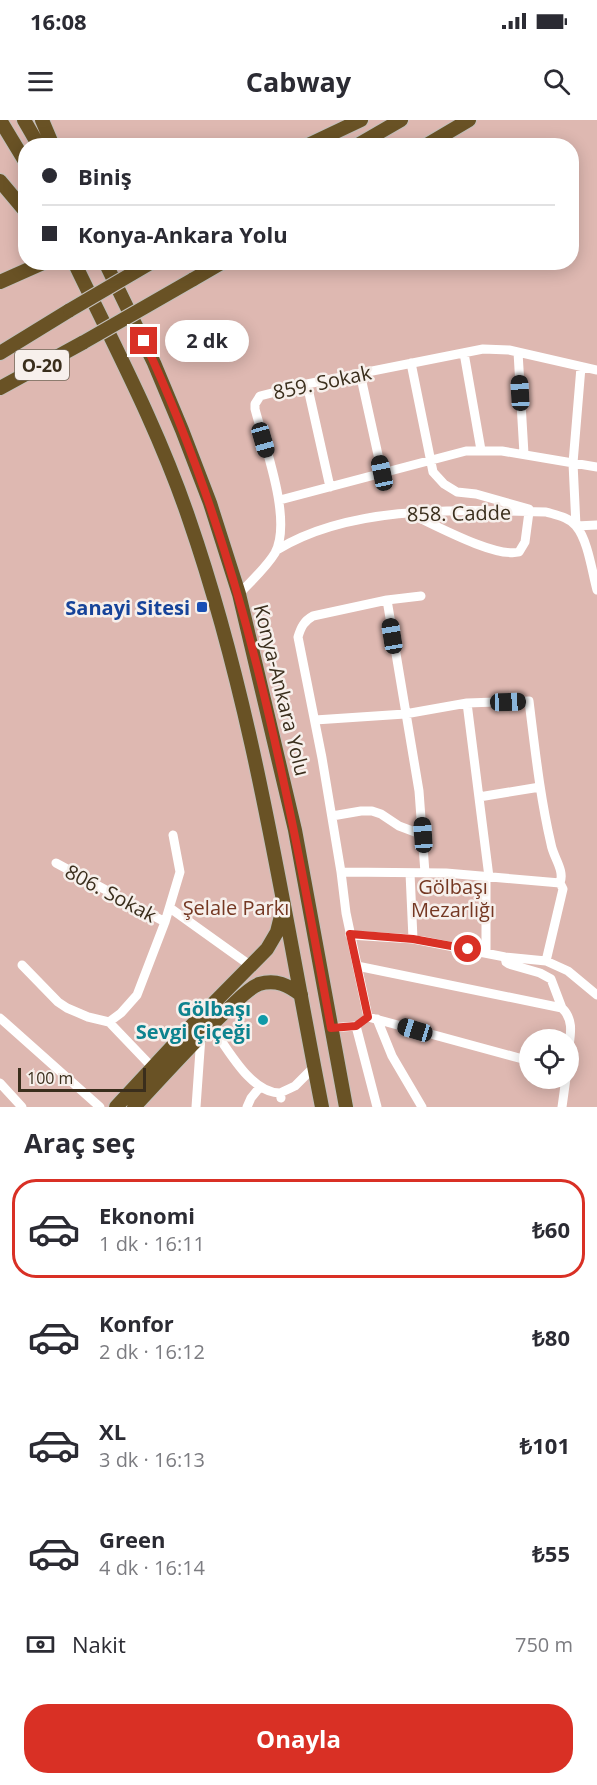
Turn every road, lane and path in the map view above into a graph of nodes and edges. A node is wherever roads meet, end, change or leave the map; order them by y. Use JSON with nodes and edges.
{"nodes":[{"id":1,"x":0,"y":120,"type":"edge"},
{"id":2,"x":24,"y":120,"type":"edge"},
{"id":3,"x":42,"y":120,"type":"edge"},
{"id":4,"x":362,"y":120,"type":"edge"},
{"id":5,"x":401,"y":120,"type":"edge"},
{"id":6,"x":469,"y":120,"type":"edge"},
{"id":7,"x":34,"y":138,"type":"edge"},
{"id":8,"x":50,"y":138,"type":"edge"},
{"id":9,"x":323,"y":138,"type":"edge"},
{"id":10,"x":370,"y":138,"type":"edge"},
{"id":11,"x":439,"y":138,"type":"edge"},
{"id":12,"x":18,"y":150,"type":"edge"},
{"id":13,"x":0,"y":181,"type":"edge"},
{"id":14,"x":18,"y":202,"type":"edge"},
{"id":15,"x":28,"y":270,"type":"edge"},
{"id":16,"x":69,"y":270,"type":"edge"},
{"id":17,"x":78,"y":270,"type":"edge"},
{"id":18,"x":109,"y":270,"type":"edge"},
{"id":19,"x":139,"y":270,"type":"edge"},
{"id":20,"x":210,"y":270,"type":"edge"},
{"id":21,"x":2,"y":282,"type":"edge"},
{"id":22,"x":98,"y":312,"type":"junction"},
{"id":23,"x":518,"y":352,"type":"junction"},
{"id":24,"x":0,"y":353,"type":"edge"},
{"id":25,"x":464,"y":353,"type":"junction"},
{"id":26,"x":411,"y":363,"type":"junction"},
{"id":27,"x":581,"y":367,"type":"junction"},
{"id":28,"x":597,"y":370,"type":"edge"},
{"id":29,"x":360,"y":374,"type":"junction"},
{"id":30,"x":307,"y":384,"type":"junction"},
{"id":31,"x":0,"y":388,"type":"edge"},
{"id":32,"x":482,"y":450,"type":"junction"},
{"id":33,"x":524,"y":454,"type":"junction"},
{"id":34,"x":430,"y":460,"type":"junction"},
{"id":35,"x":573,"y":463,"type":"junction"},
{"id":36,"x":597,"y":467,"type":"edge"},
{"id":37,"x":382,"y":473,"type":"junction"},
{"id":38,"x":330,"y":487,"type":"junction"},
{"id":39,"x":280,"y":500,"type":"junction"},
{"id":40,"x":529,"y":512,"type":"junction"},
{"id":41,"x":541,"y":512,"type":"junction"},
{"id":42,"x":409,"y":513,"type":"junction"},
{"id":43,"x":597,"y":525,"type":"edge"},
{"id":44,"x":576,"y":526,"type":"junction"},
{"id":45,"x":277,"y":550,"type":"junction"},
{"id":46,"x":597,"y":590,"type":"edge"},
{"id":47,"x":239,"y":594,"type":"junction"},
{"id":48,"x":421,"y":596,"type":"dead end"},
{"id":49,"x":387,"y":600,"type":"junction"},
{"id":50,"x":466,"y":703,"type":"junction"},
{"id":51,"x":405,"y":714,"type":"junction"},
{"id":52,"x":315,"y":720,"type":"junction"},
{"id":53,"x":540,"y":787,"type":"junction"},
{"id":54,"x":479,"y":797,"type":"junction"},
{"id":55,"x":332,"y":816,"type":"junction"},
{"id":56,"x":172,"y":835,"type":"dead end"},
{"id":57,"x":423,"y":835,"type":"junction"},
{"id":58,"x":57,"y":863,"type":"dead end"},
{"id":59,"x":341,"y":872,"type":"junction"},
{"id":60,"x":410,"y":873,"type":"junction"},
{"id":61,"x":425,"y":873,"type":"junction"},
{"id":62,"x":488,"y":876,"type":"junction"},
{"id":63,"x":560,"y":883,"type":"junction"},
{"id":64,"x":284,"y":903,"type":"junction"},
{"id":65,"x":170,"y":908,"type":"junction"},
{"id":66,"x":165,"y":922,"type":"junction"},
{"id":67,"x":350,"y":934,"type":"junction"},
{"id":68,"x":413,"y":939,"type":"junction"},
{"id":69,"x":486,"y":953,"type":"junction"},
{"id":70,"x":505,"y":957,"type":"junction"},
{"id":71,"x":546,"y":961,"type":"junction"},
{"id":72,"x":22,"y":965,"type":"dead end"},
{"id":73,"x":251,"y":966,"type":"junction"},
{"id":74,"x":357,"y":966,"type":"junction"},
{"id":75,"x":302,"y":995,"type":"junction"},
{"id":76,"x":597,"y":995,"type":"edge"},
{"id":77,"x":562,"y":1008,"type":"junction"},
{"id":78,"x":0,"y":1018,"type":"edge"},
{"id":79,"x":372,"y":1018,"type":"junction"},
{"id":80,"x":109,"y":1022,"type":"junction"},
{"id":81,"x":356,"y":1026,"type":"junction"},
{"id":82,"x":202,"y":1028,"type":"junction"},
{"id":83,"x":331,"y":1028,"type":"junction"},
{"id":84,"x":570,"y":1029,"type":"edge"},
{"id":85,"x":519,"y":1058,"type":"edge"},
{"id":86,"x":314,"y":1067,"type":"junction"},
{"id":87,"x":153,"y":1068,"type":"junction"},
{"id":88,"x":0,"y":1083,"type":"edge"},
{"id":89,"x":260,"y":1087,"type":"junction"},
{"id":90,"x":564,"y":1089,"type":"edge"},
{"id":91,"x":20,"y":1106,"type":"edge"},
{"id":92,"x":100,"y":1107,"type":"edge"},
{"id":93,"x":116,"y":1107,"type":"edge"},
{"id":94,"x":134,"y":1107,"type":"edge"},
{"id":95,"x":195,"y":1107,"type":"edge"},
{"id":96,"x":247,"y":1107,"type":"edge"},
{"id":97,"x":322,"y":1107,"type":"edge"},
{"id":98,"x":346,"y":1107,"type":"edge"},
{"id":99,"x":376,"y":1107,"type":"edge"},
{"id":100,"x":422,"y":1107,"type":"edge"},
{"id":101,"x":562,"y":1107,"type":"edge"}],
"edges":[{"from":1,"to":12,"type":"highway"},
{"from":2,"to":7,"type":"highway"},
{"from":3,"to":8,"type":"highway"},
{"from":4,"to":9,"type":"highway"},
{"from":5,"to":10,"type":"highway"},
{"from":6,"to":11,"type":"highway"},
{"from":13,"to":14,"type":"highway"},
{"from":15,"to":21,"type":"highway"},
{"from":16,"to":22,"type":"highway"},
{"from":17,"to":22,"type":"highway"},
{"from":18,"to":47,"type":"highway","name":"Konya-Ankara Yolu"},
{"from":19,"to":24,"type":"highway","number":"O-20","bridge":true},
{"from":20,"to":31,"type":"highway","number":"O-20","bridge":true},
{"from":22,"to":64,"type":"highway"},
{"from":23,"to":25,"type":"street","name":"859. Sokak"},
{"from":23,"to":27,"type":"street","name":"859. Sokak"},
{"from":23,"to":33,"type":"street"},
{"from":25,"to":26,"type":"street","name":"859. Sokak"},
{"from":25,"to":32,"type":"street"},
{"from":26,"to":29,"type":"street","name":"859. Sokak"},
{"from":26,"to":34,"type":"street"},
{"from":27,"to":28,"type":"street","name":"859. Sokak"},
{"from":27,"to":35,"type":"street"},
{"from":29,"to":30,"type":"street","name":"859. Sokak"},
{"from":29,"to":37,"type":"street"},
{"from":30,"to":38,"type":"street"},
{"from":30,"to":39,"type":"street","name":"859. Sokak"},
{"from":32,"to":33,"type":"street"},
{"from":32,"to":34,"type":"street"},
{"from":33,"to":35,"type":"street"},
{"from":34,"to":37,"type":"street"},
{"from":34,"to":41,"type":"street"},
{"from":35,"to":36,"type":"street"},
{"from":35,"to":44,"type":"street"},
{"from":37,"to":38,"type":"street"},
{"from":38,"to":39,"type":"street"},
{"from":39,"to":45,"type":"street","name":"859. Sokak"},
{"from":40,"to":41,"type":"street","name":"858. Cadde"},
{"from":40,"to":42,"type":"street","name":"858. Cadde"},
{"from":40,"to":42,"type":"street"},
{"from":41,"to":44,"type":"street","name":"858. Cadde"},
{"from":42,"to":45,"type":"street","name":"858. Cadde"},
{"from":43,"to":44,"type":"street"},
{"from":44,"to":46,"type":"street"},
{"from":45,"to":47,"type":"street"},
{"from":47,"to":83,"type":"highway","name":"Konya-Ankara Yolu"},
{"from":48,"to":49,"type":"street"},
{"from":49,"to":51,"type":"street"},
{"from":49,"to":52,"type":"street"},
{"from":50,"to":51,"type":"street"},
{"from":50,"to":53,"type":"street"},
{"from":50,"to":54,"type":"street"},
{"from":51,"to":52,"type":"street"},
{"from":51,"to":57,"type":"street"},
{"from":52,"to":55,"type":"street"},
{"from":53,"to":54,"type":"street"},
{"from":53,"to":63,"type":"street"},
{"from":54,"to":62,"type":"street"},
{"from":55,"to":57,"type":"street"},
{"from":55,"to":59,"type":"street"},
{"from":56,"to":65,"type":"street"},
{"from":57,"to":61,"type":"street"},
{"from":58,"to":66,"type":"street","name":"806. Sokak"},
{"from":59,"to":60,"type":"street"},
{"from":59,"to":67,"type":"street"},
{"from":60,"to":61,"type":"street"},
{"from":60,"to":68,"type":"street"},
{"from":61,"to":62,"type":"street"},
{"from":62,"to":63,"type":"street"},
{"from":62,"to":69,"type":"street"},
{"from":63,"to":71,"type":"street"},
{"from":64,"to":73,"type":"highway"},
{"from":64,"to":75,"type":"highway"},
{"from":65,"to":66,"type":"street"},
{"from":65,"to":73,"type":"street","name":"806. Sokak"},
{"from":66,"to":80,"type":"street"},
{"from":67,"to":68,"type":"street"},
{"from":67,"to":74,"type":"street"},
{"from":68,"to":69,"type":"street"},
{"from":69,"to":70,"type":"street"},
{"from":70,"to":71,"type":"street"},
{"from":70,"to":77,"type":"street"},
{"from":71,"to":76,"type":"street"},
{"from":72,"to":80,"type":"street"},
{"from":73,"to":82,"type":"highway"},
{"from":74,"to":77,"type":"street"},
{"from":74,"to":79,"type":"street"},
{"from":75,"to":82,"type":"highway"},
{"from":75,"to":86,"type":"highway"},
{"from":77,"to":84,"type":"street"},
{"from":78,"to":92,"type":"street"},
{"from":79,"to":81,"type":"street"},
{"from":79,"to":85,"type":"street"},
{"from":79,"to":100,"type":"street"},
{"from":80,"to":87,"type":"street"},
{"from":81,"to":83,"type":"street"},
{"from":81,"to":99,"type":"street"},
{"from":82,"to":87,"type":"highway"},
{"from":82,"to":89,"type":"street"},
{"from":82,"to":94,"type":"highway"},
{"from":82,"to":95,"type":"street"},
{"from":83,"to":98,"type":"highway","name":"Konya-Ankara Yolu"},
{"from":86,"to":89,"type":"street"},
{"from":86,"to":97,"type":"highway"},
{"from":87,"to":93,"type":"highway"},
{"from":88,"to":91,"type":"street"},
{"from":89,"to":96,"type":"street"},
{"from":90,"to":101,"type":"street"}]}
